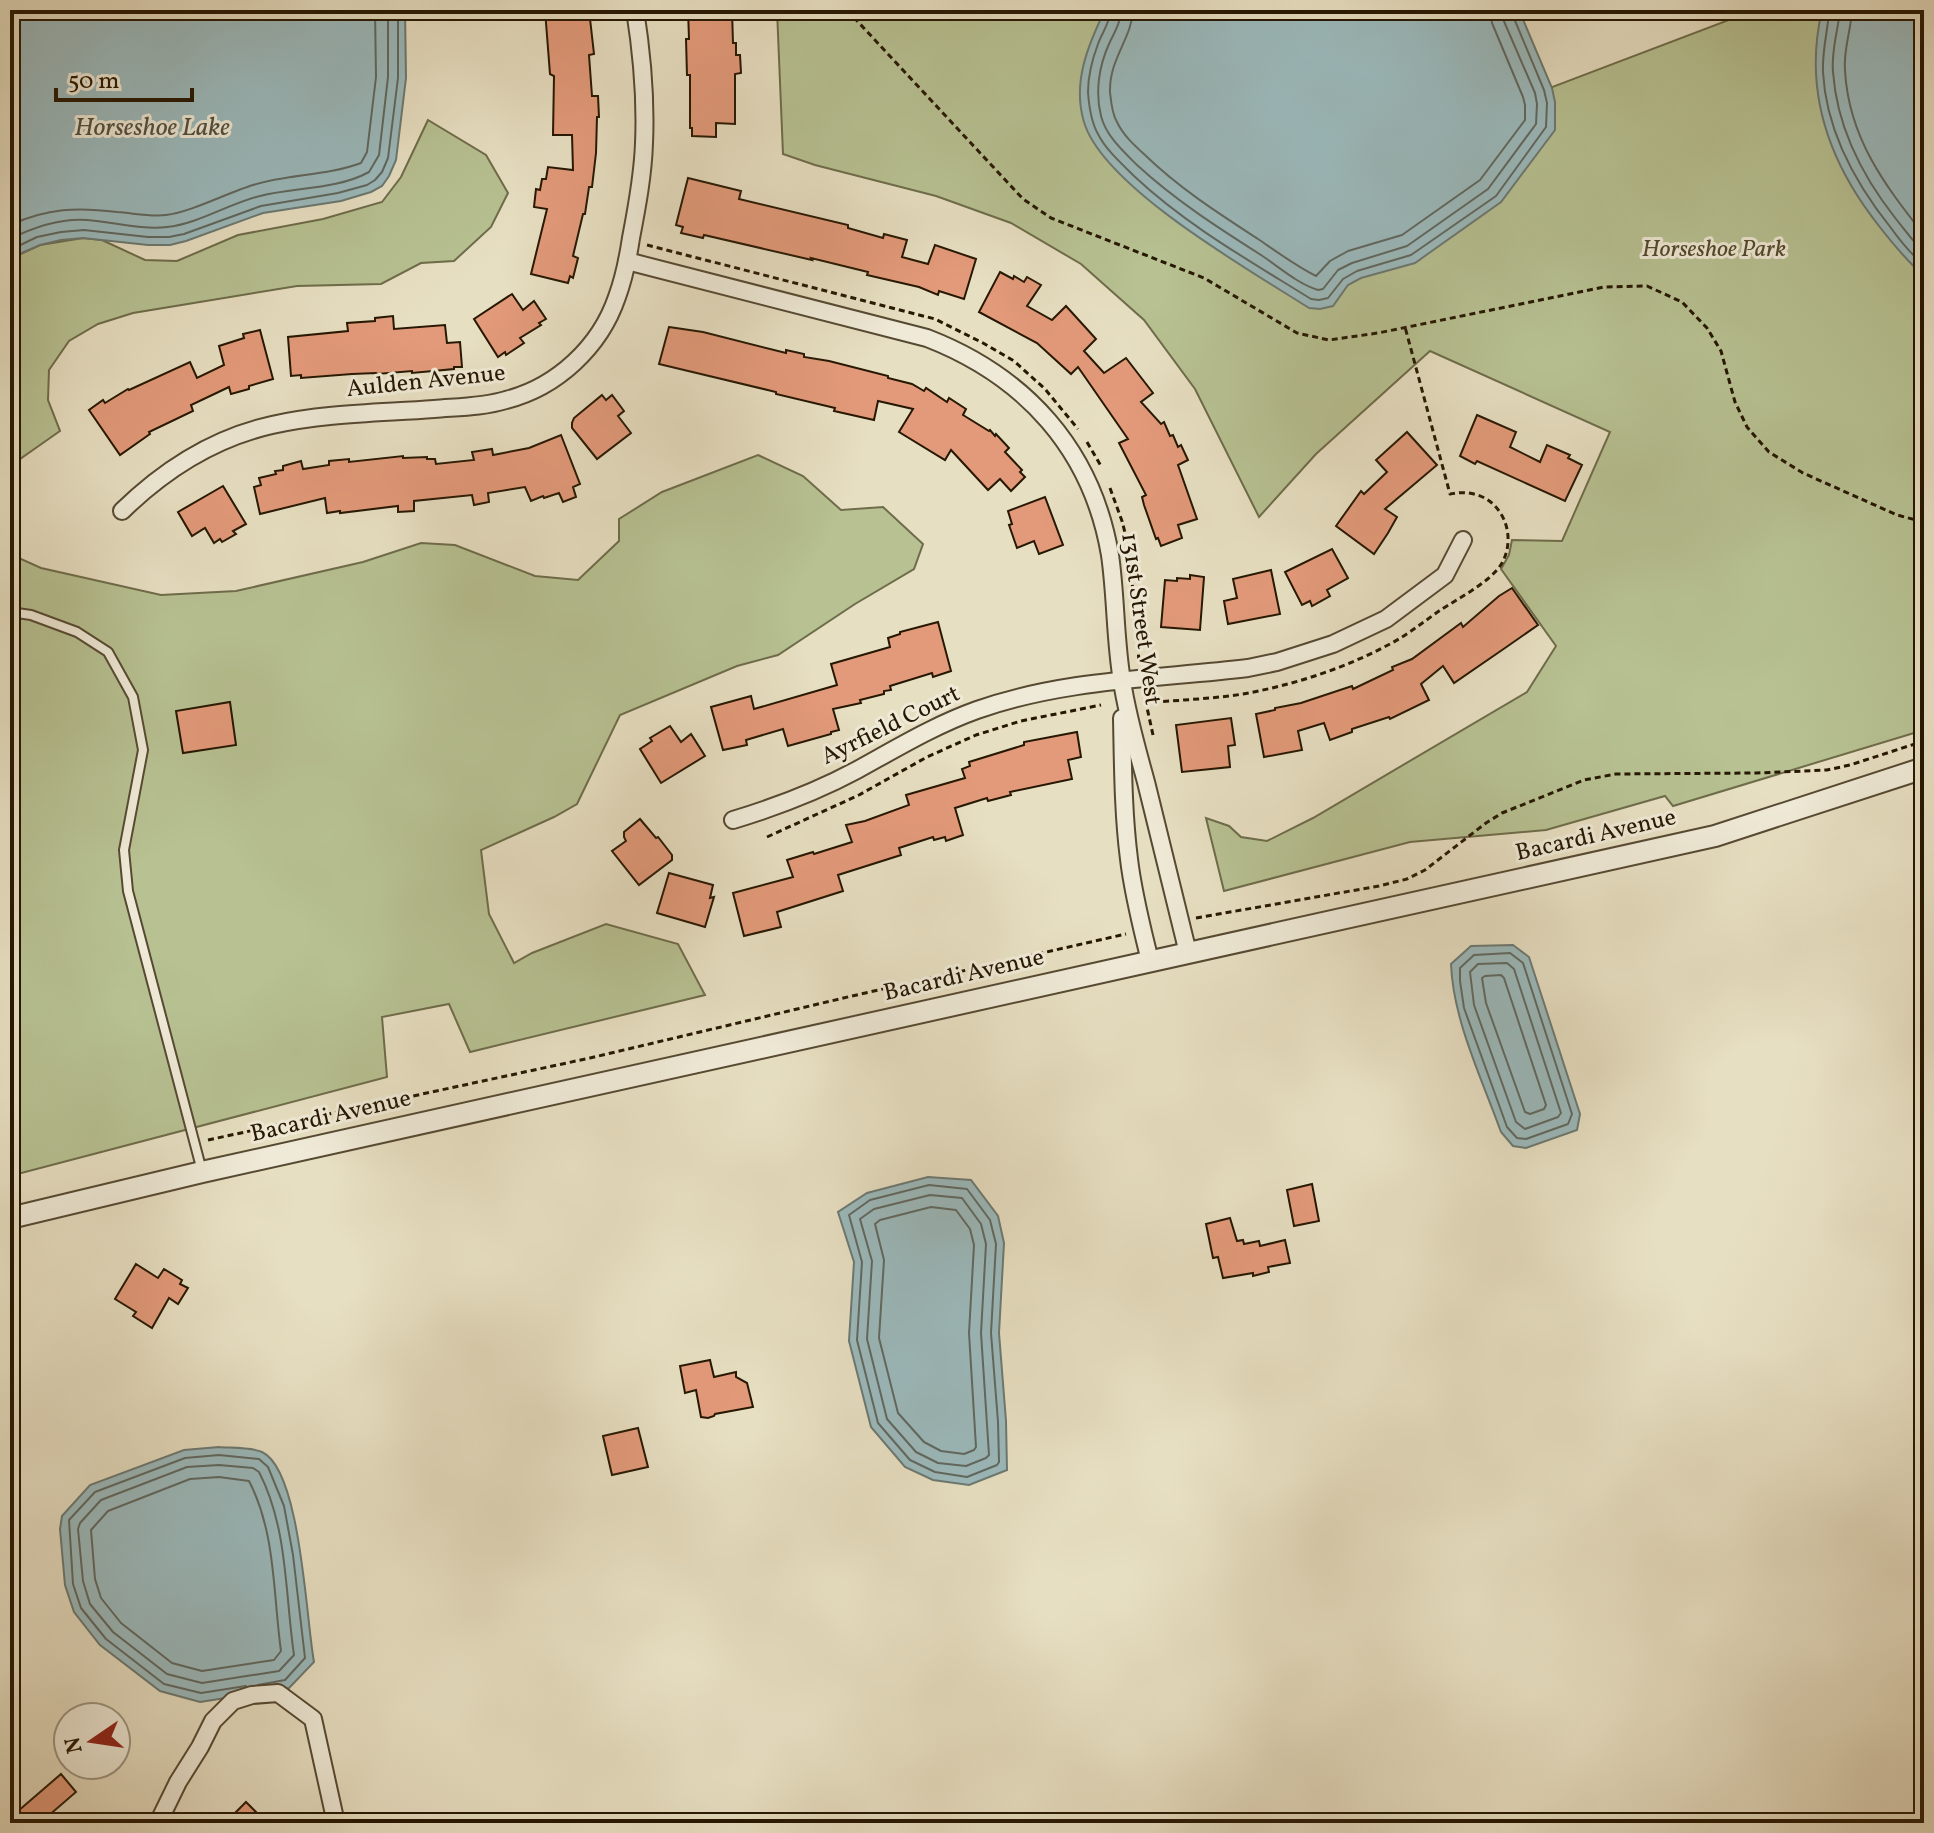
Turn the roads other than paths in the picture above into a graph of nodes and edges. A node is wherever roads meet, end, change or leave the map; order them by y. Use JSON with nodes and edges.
{"nodes":[{"id":1,"x":635,"y":10,"type":"edge"},
{"id":2,"x":627,"y":261,"type":"junction"},
{"id":3,"x":122,"y":511,"type":"dead end"},
{"id":4,"x":1463,"y":540,"type":"dead end"},
{"id":5,"x":10,"y":612,"type":"edge"},
{"id":6,"x":1121,"y":680,"type":"junction"},
{"id":7,"x":1924,"y":768,"type":"edge"},
{"id":8,"x":733,"y":820,"type":"dead end"},
{"id":9,"x":1188,"y":953,"type":"junction"},
{"id":10,"x":1150,"y":961,"type":"junction"},
{"id":11,"x":202,"y":1172,"type":"junction"},
{"id":12,"x":10,"y":1218,"type":"edge"},
{"id":13,"x":158,"y":1823,"type":"edge"},
{"id":14,"x":336,"y":1823,"type":"edge"}],
"edges":[{"from":1,"to":2,"type":"street","name":"Aulden Avenue"},
{"from":2,"to":3,"type":"street","name":"Aulden Avenue"},
{"from":2,"to":6,"type":"street","name":"131st Street West"},
{"from":4,"to":6,"type":"street","name":"Ayrfield Court"},
{"from":5,"to":11,"type":"lane"},
{"from":6,"to":8,"type":"street","name":"Ayrfield Court"},
{"from":6,"to":9,"type":"street","name":"131st Street West"},
{"from":6,"to":10,"type":"street"},
{"from":7,"to":9,"type":"street","name":"Bacardi Avenue"},
{"from":9,"to":10,"type":"street","name":"Bacardi Avenue"},
{"from":10,"to":11,"type":"street","name":"Bacardi Avenue"},
{"from":11,"to":12,"type":"street","name":"Bacardi Avenue"},
{"from":13,"to":14,"type":"street"}]}
